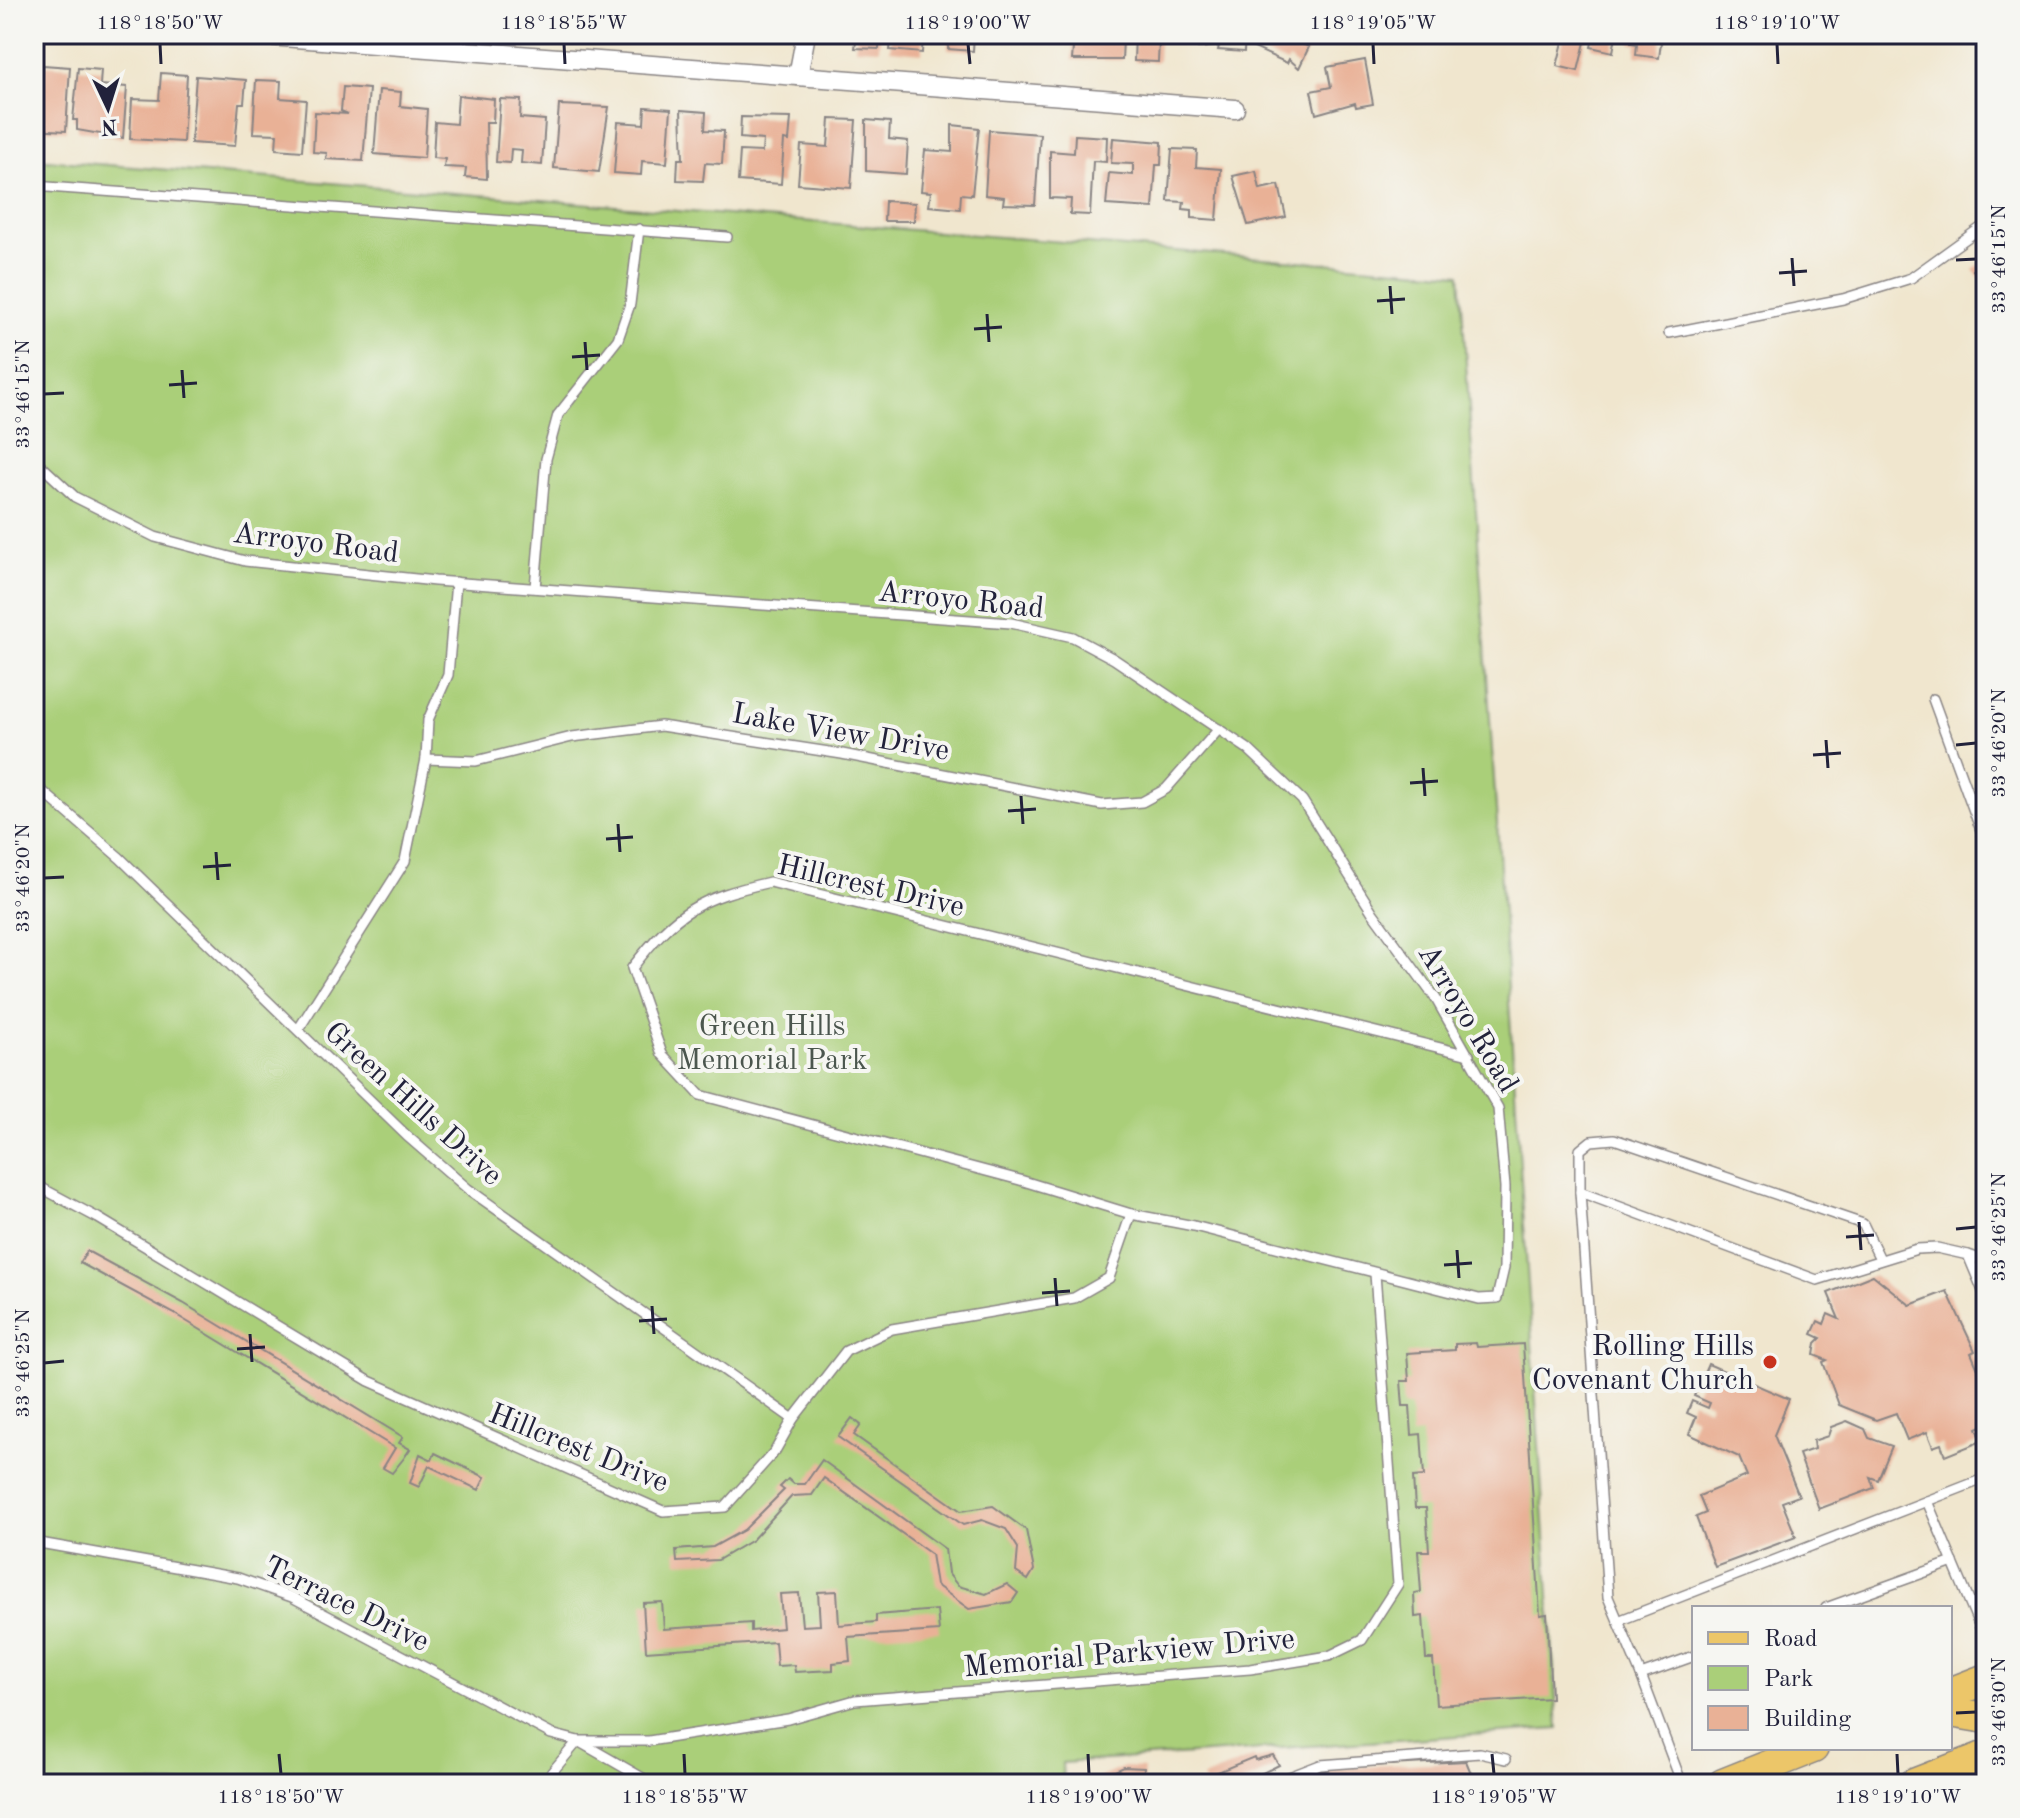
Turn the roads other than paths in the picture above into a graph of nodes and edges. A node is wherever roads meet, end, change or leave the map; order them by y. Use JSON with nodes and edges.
{"nodes":[{"id":1,"x":241,"y":34,"type":"edge"},
{"id":2,"x":806,"y":34,"type":"edge"},
{"id":3,"x":798,"y":76,"type":"junction"},
{"id":4,"x":1235,"y":109,"type":"dead end"},
{"id":5,"x":34,"y":186,"type":"edge"},
{"id":6,"x":1986,"y":224,"type":"edge"},
{"id":7,"x":639,"y":229,"type":"junction"},
{"id":8,"x":727,"y":237,"type":"dead end"},
{"id":9,"x":1669,"y":333,"type":"dead end"},
{"id":10,"x":34,"y":459,"type":"edge"},
{"id":11,"x":456,"y":582,"type":"junction"},
{"id":12,"x":535,"y":588,"type":"junction"},
{"id":13,"x":1933,"y":699,"type":"dead end"},
{"id":14,"x":1219,"y":729,"type":"junction"},
{"id":15,"x":426,"y":759,"type":"junction"},
{"id":16,"x":34,"y":784,"type":"edge"},
{"id":17,"x":1986,"y":844,"type":"edge"},
{"id":18,"x":298,"y":1030,"type":"junction"},
{"id":19,"x":1469,"y":1055,"type":"junction"},
{"id":20,"x":34,"y":1184,"type":"edge"},
{"id":21,"x":1580,"y":1192,"type":"junction"},
{"id":22,"x":1131,"y":1214,"type":"junction"},
{"id":23,"x":1968,"y":1255,"type":"junction"},
{"id":24,"x":1880,"y":1259,"type":"junction"},
{"id":25,"x":1986,"y":1261,"type":"edge"},
{"id":26,"x":1375,"y":1274,"type":"junction"},
{"id":27,"x":1497,"y":1298,"type":"joint"},
{"id":28,"x":1986,"y":1298,"type":"edge"},
{"id":29,"x":793,"y":1419,"type":"junction"},
{"id":30,"x":1986,"y":1478,"type":"edge"},
{"id":31,"x":1927,"y":1501,"type":"junction"},
{"id":32,"x":34,"y":1542,"type":"edge"},
{"id":33,"x":1953,"y":1562,"type":"junction"},
{"id":34,"x":1832,"y":1606,"type":"edge"},
{"id":35,"x":1618,"y":1621,"type":"junction"},
{"id":36,"x":1986,"y":1641,"type":"edge"},
{"id":37,"x":1692,"y":1657,"type":"edge"},
{"id":38,"x":1641,"y":1675,"type":"junction"},
{"id":39,"x":1952,"y":1712,"type":"edge"},
{"id":40,"x":1986,"y":1718,"type":"edge"},
{"id":41,"x":578,"y":1741,"type":"junction"},
{"id":42,"x":1808,"y":1750,"type":"edge"},
{"id":43,"x":1986,"y":1756,"type":"edge"},
{"id":44,"x":1506,"y":1759,"type":"dead end"},
{"id":45,"x":542,"y":1784,"type":"edge"},
{"id":46,"x":653,"y":1784,"type":"edge"},
{"id":47,"x":1271,"y":1784,"type":"edge"},
{"id":48,"x":1682,"y":1784,"type":"edge"},
{"id":49,"x":1723,"y":1784,"type":"edge"},
{"id":50,"x":1914,"y":1784,"type":"edge"}],
"edges":[{"from":1,"to":3,"type":"street"},
{"from":2,"to":3,"type":"street"},
{"from":3,"to":4,"type":"street"},
{"from":5,"to":7,"type":"lane"},
{"from":6,"to":9,"type":"lane"},
{"from":7,"to":8,"type":"lane"},
{"from":7,"to":12,"type":"lane"},
{"from":10,"to":11,"type":"lane","name":"Arroyo Road"},
{"from":11,"to":12,"type":"lane","name":"Arroyo Road"},
{"from":11,"to":15,"type":"lane"},
{"from":12,"to":14,"type":"lane","name":"Arroyo Road"},
{"from":13,"to":17,"type":"lane"},
{"from":14,"to":15,"type":"lane","name":"Lake View Drive"},
{"from":14,"to":19,"type":"lane","name":"Arroyo Road"},
{"from":15,"to":18,"type":"lane"},
{"from":16,"to":18,"type":"lane","name":"Green Hills Drive"},
{"from":18,"to":29,"type":"lane","name":"Green Hills Drive"},
{"from":19,"to":22,"type":"lane","name":"Hillcrest Drive"},
{"from":19,"to":27,"type":"lane","name":"Arroyo Road"},
{"from":20,"to":29,"type":"lane","name":"Hillcrest Drive"},
{"from":21,"to":24,"type":"lane"},
{"from":21,"to":24,"type":"lane"},
{"from":21,"to":35,"type":"lane"},
{"from":22,"to":26,"type":"lane","name":"Hillcrest Drive"},
{"from":22,"to":29,"type":"lane","name":"Hillcrest Drive"},
{"from":23,"to":24,"type":"lane"},
{"from":23,"to":25,"type":"lane"},
{"from":23,"to":28,"type":"lane"},
{"from":26,"to":27,"type":"lane","name":"Hillcrest Drive"},
{"from":26,"to":41,"type":"lane","name":"Memorial Parkview Drive"},
{"from":30,"to":31,"type":"lane"},
{"from":31,"to":33,"type":"lane"},
{"from":31,"to":35,"type":"lane"},
{"from":32,"to":41,"type":"lane","name":"Terrace Drive"},
{"from":33,"to":34,"type":"lane"},
{"from":33,"to":36,"type":"lane"},
{"from":35,"to":38,"type":"lane"},
{"from":37,"to":38,"type":"lane"},
{"from":38,"to":48,"type":"lane"},
{"from":39,"to":40,"type":"main road"},
{"from":41,"to":45,"type":"lane"},
{"from":41,"to":46,"type":"lane"},
{"from":42,"to":49,"type":"main road"},
{"from":43,"to":50,"type":"main road"},
{"from":44,"to":47,"type":"lane"}]}
